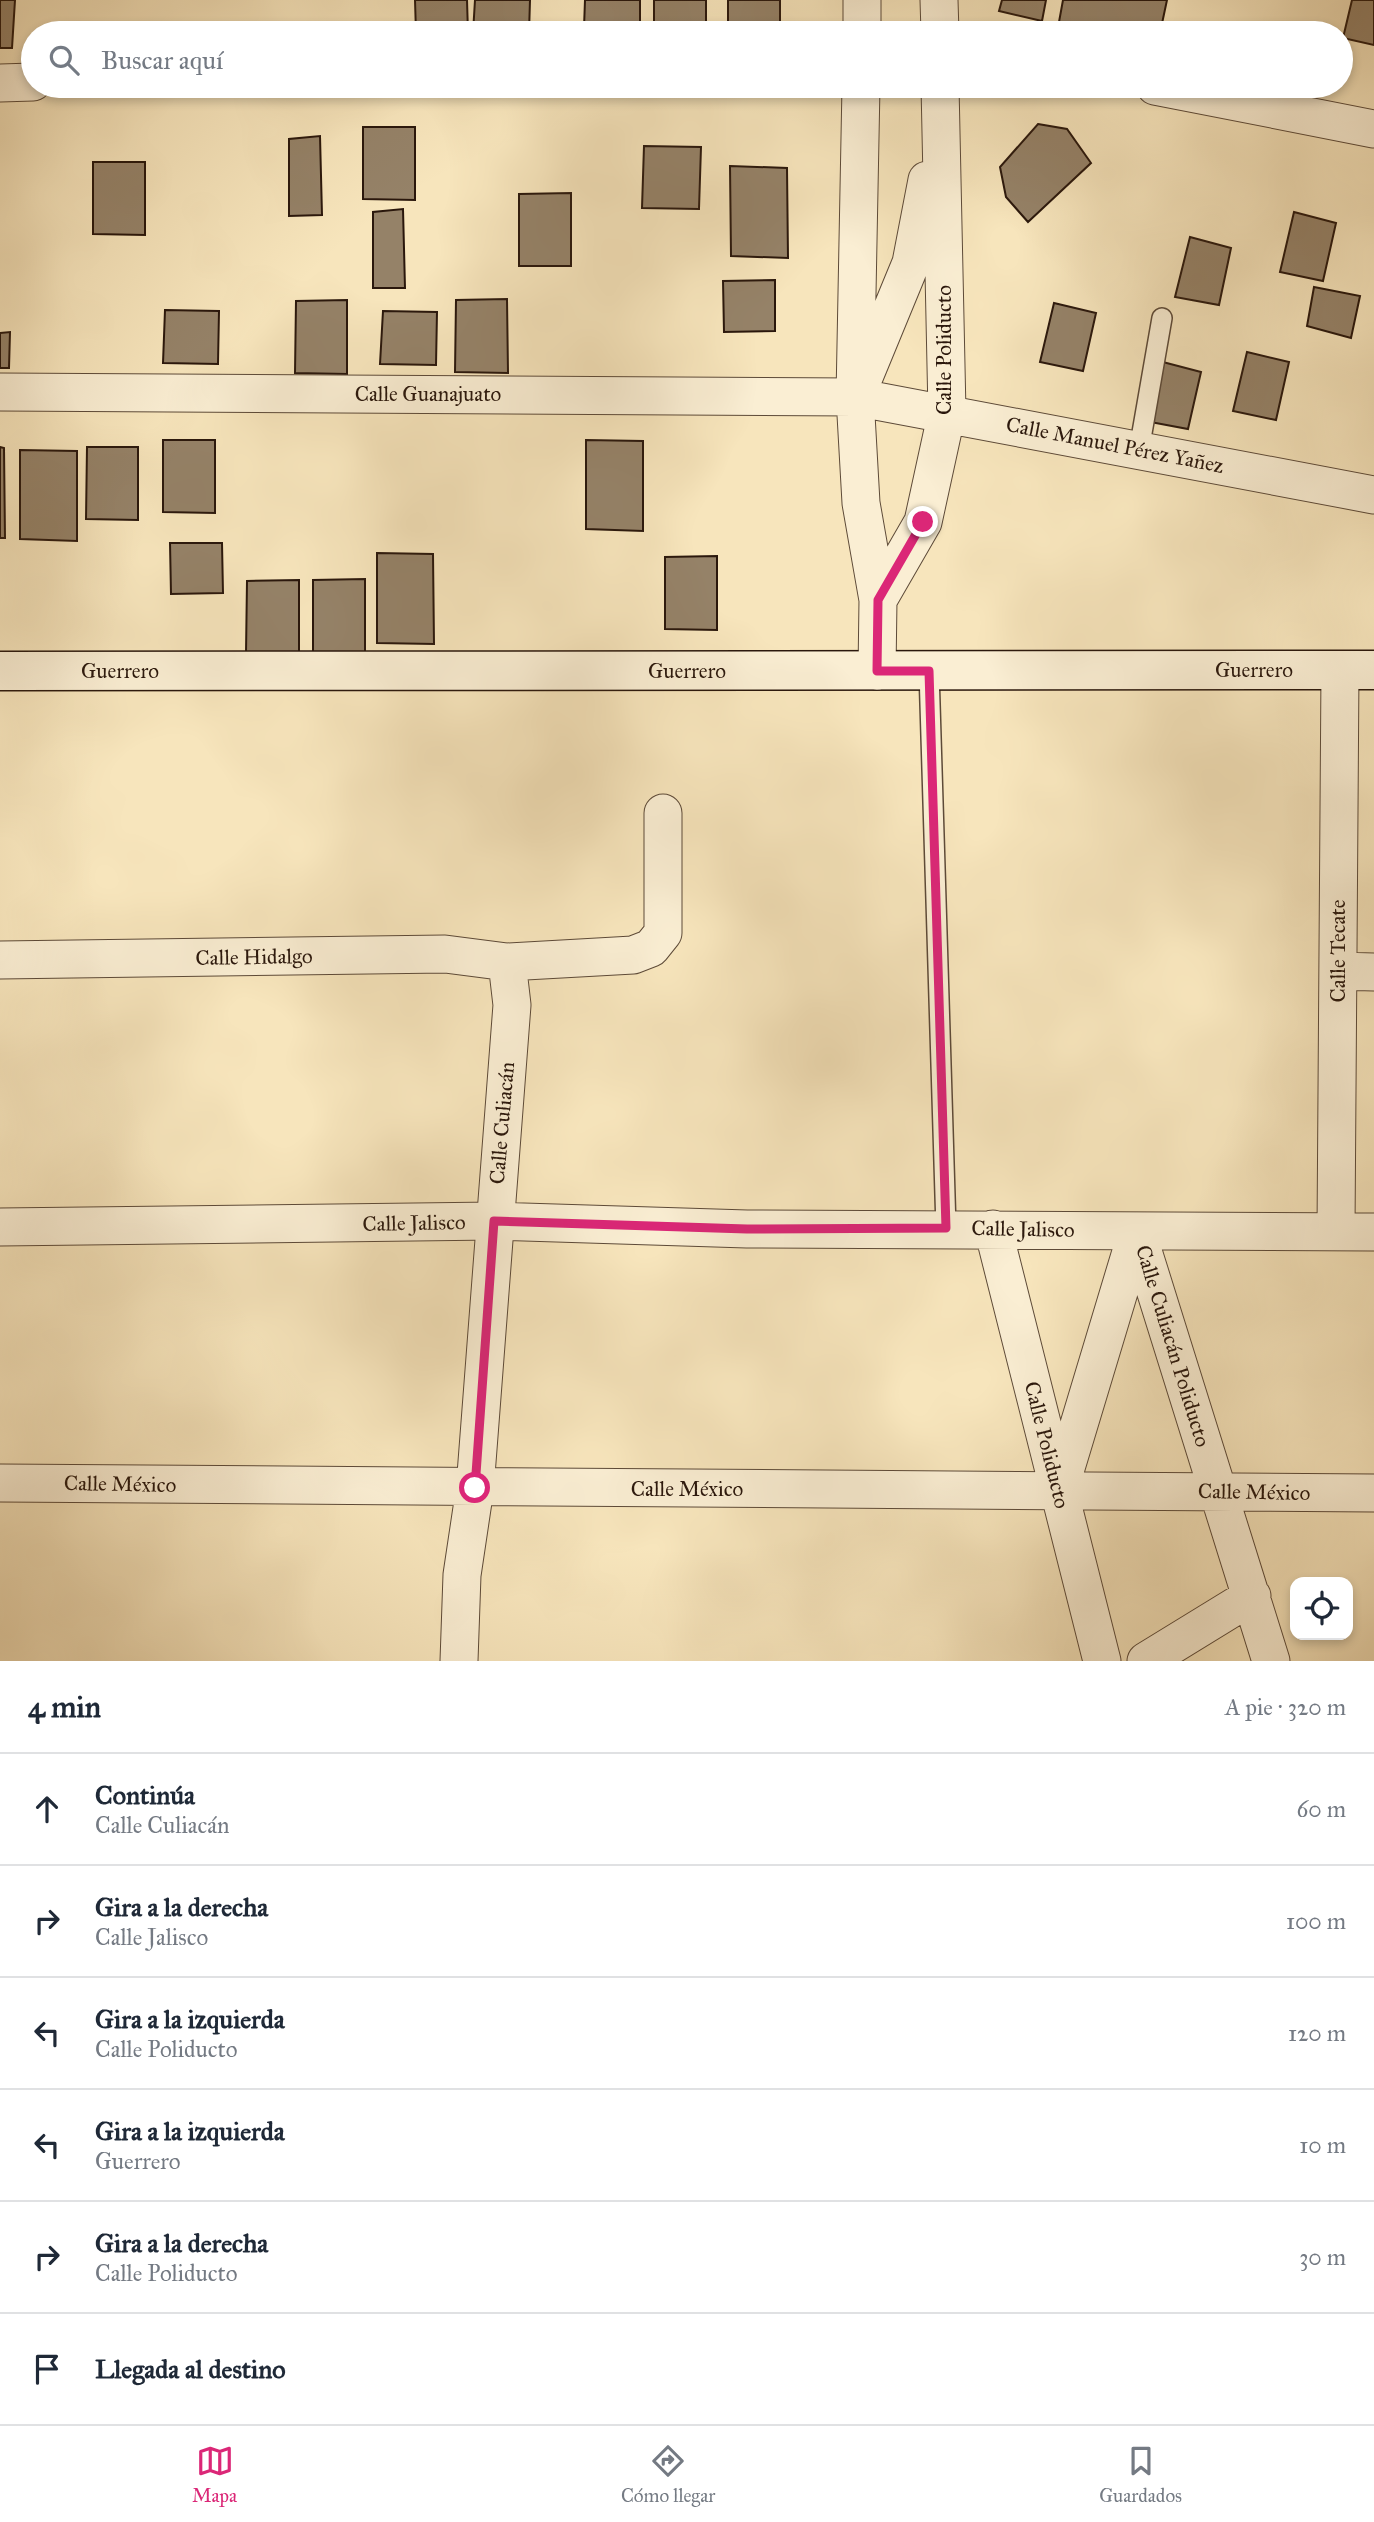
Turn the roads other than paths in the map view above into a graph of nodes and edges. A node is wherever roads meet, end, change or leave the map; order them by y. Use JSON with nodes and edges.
{"nodes":[{"id":1,"x":862,"y":0,"type":"edge"},
{"id":2,"x":939,"y":0,"type":"edge"},
{"id":3,"x":862,"y":21,"type":"edge"},
{"id":4,"x":940,"y":21,"type":"edge"},
{"id":5,"x":21,"y":82,"type":"edge"},
{"id":6,"x":0,"y":83,"type":"edge"},
{"id":7,"x":861,"y":98,"type":"edge"},
{"id":8,"x":940,"y":98,"type":"edge"},
{"id":9,"x":1216,"y":98,"type":"edge"},
{"id":10,"x":941,"y":127,"type":"junction"},
{"id":11,"x":1374,"y":129,"type":"edge"},
{"id":12,"x":1162,"y":318,"type":"dead end"},
{"id":13,"x":0,"y":392,"type":"edge"},
{"id":14,"x":855,"y":397,"type":"junction"},
{"id":15,"x":947,"y":412,"type":"junction"},
{"id":16,"x":1139,"y":450,"type":"junction"},
{"id":17,"x":1374,"y":495,"type":"edge"},
{"id":18,"x":878,"y":600,"type":"junction"},
{"id":19,"x":1357,"y":670,"type":"edge"},
{"id":20,"x":0,"y":671,"type":"edge"},
{"id":21,"x":877,"y":671,"type":"junction"},
{"id":22,"x":929,"y":671,"type":"junction"},
{"id":23,"x":663,"y":813,"type":"dead end"},
{"id":24,"x":0,"y":960,"type":"edge"},
{"id":25,"x":507,"y":962,"type":"junction"},
{"id":26,"x":1356,"y":971,"type":"edge"},
{"id":27,"x":494,"y":1221,"type":"junction"},
{"id":28,"x":0,"y":1227,"type":"edge"},
{"id":29,"x":946,"y":1228,"type":"junction"},
{"id":30,"x":993,"y":1229,"type":"junction"},
{"id":31,"x":1137,"y":1231,"type":"junction"},
{"id":32,"x":1336,"y":1231,"type":"junction"},
{"id":33,"x":1374,"y":1232,"type":"edge"},
{"id":34,"x":0,"y":1483,"type":"edge"},
{"id":35,"x":475,"y":1488,"type":"junction"},
{"id":36,"x":1059,"y":1491,"type":"junction"},
{"id":37,"x":1219,"y":1491,"type":"junction"},
{"id":38,"x":1374,"y":1493,"type":"edge"},
{"id":39,"x":1252,"y":1596,"type":"junction"},
{"id":40,"x":459,"y":1661,"type":"edge"},
{"id":41,"x":1102,"y":1661,"type":"edge"},
{"id":42,"x":1146,"y":1661,"type":"edge"},
{"id":43,"x":1271,"y":1661,"type":"edge"}],
"edges":[{"from":1,"to":3,"type":"street"},
{"from":2,"to":4,"type":"street"},
{"from":5,"to":6,"type":"street"},
{"from":7,"to":14,"type":"street","name":"Calle Poliducto"},
{"from":8,"to":10,"type":"street","name":"Calle Poliducto"},
{"from":9,"to":11,"type":"street"},
{"from":10,"to":14,"type":"street"},
{"from":10,"to":15,"type":"street","name":"Calle Poliducto"},
{"from":12,"to":16,"type":"lane"},
{"from":13,"to":14,"type":"street","name":"Calle Guanajuato"},
{"from":14,"to":15,"type":"street","name":"Calle Manuel Pérez Yañez"},
{"from":14,"to":18,"type":"street","name":"Calle Poliducto"},
{"from":15,"to":16,"type":"street","name":"Calle Manuel Pérez Yañez"},
{"from":15,"to":18,"type":"street","name":"Calle Poliducto"},
{"from":16,"to":17,"type":"street","name":"Calle Manuel Pérez Yañez"},
{"from":18,"to":21,"type":"street","name":"Calle Poliducto"},
{"from":19,"to":22,"type":"main road","name":"Guerrero"},
{"from":19,"to":26,"type":"street","name":"Calle Tecate"},
{"from":20,"to":21,"type":"main road","name":"Guerrero"},
{"from":21,"to":22,"type":"main road","name":"Guerrero"},
{"from":22,"to":29,"type":"lane"},
{"from":23,"to":25,"type":"street","name":"Calle Hidalgo"},
{"from":24,"to":25,"type":"street","name":"Calle Hidalgo"},
{"from":25,"to":27,"type":"street","name":"Calle Culiacán"},
{"from":26,"to":32,"type":"street","name":"Calle Tecate"},
{"from":27,"to":28,"type":"street","name":"Calle Jalisco"},
{"from":27,"to":29,"type":"street","name":"Calle Jalisco"},
{"from":27,"to":35,"type":"street","name":"Calle Culiacán"},
{"from":29,"to":30,"type":"street","name":"Calle Jalisco"},
{"from":30,"to":31,"type":"street","name":"Calle Jalisco"},
{"from":30,"to":36,"type":"street","name":"Calle Poliducto"},
{"from":31,"to":32,"type":"street","name":"Calle Jalisco"},
{"from":31,"to":36,"type":"street"},
{"from":31,"to":37,"type":"street","name":"Calle Culiacán Poliducto"},
{"from":32,"to":33,"type":"street","name":"Calle Jalisco"},
{"from":34,"to":35,"type":"street","name":"Calle México"},
{"from":35,"to":36,"type":"street","name":"Calle México"},
{"from":35,"to":40,"type":"street","name":"Calle Culiacán"},
{"from":36,"to":37,"type":"street","name":"Calle México"},
{"from":36,"to":41,"type":"street","name":"Calle Poliducto"},
{"from":37,"to":38,"type":"street","name":"Calle México"},
{"from":37,"to":39,"type":"street","name":"Calle Culiacán Poliducto"},
{"from":39,"to":42,"type":"street"},
{"from":39,"to":43,"type":"street","name":"Calle Culiacán Poliducto"}]}
